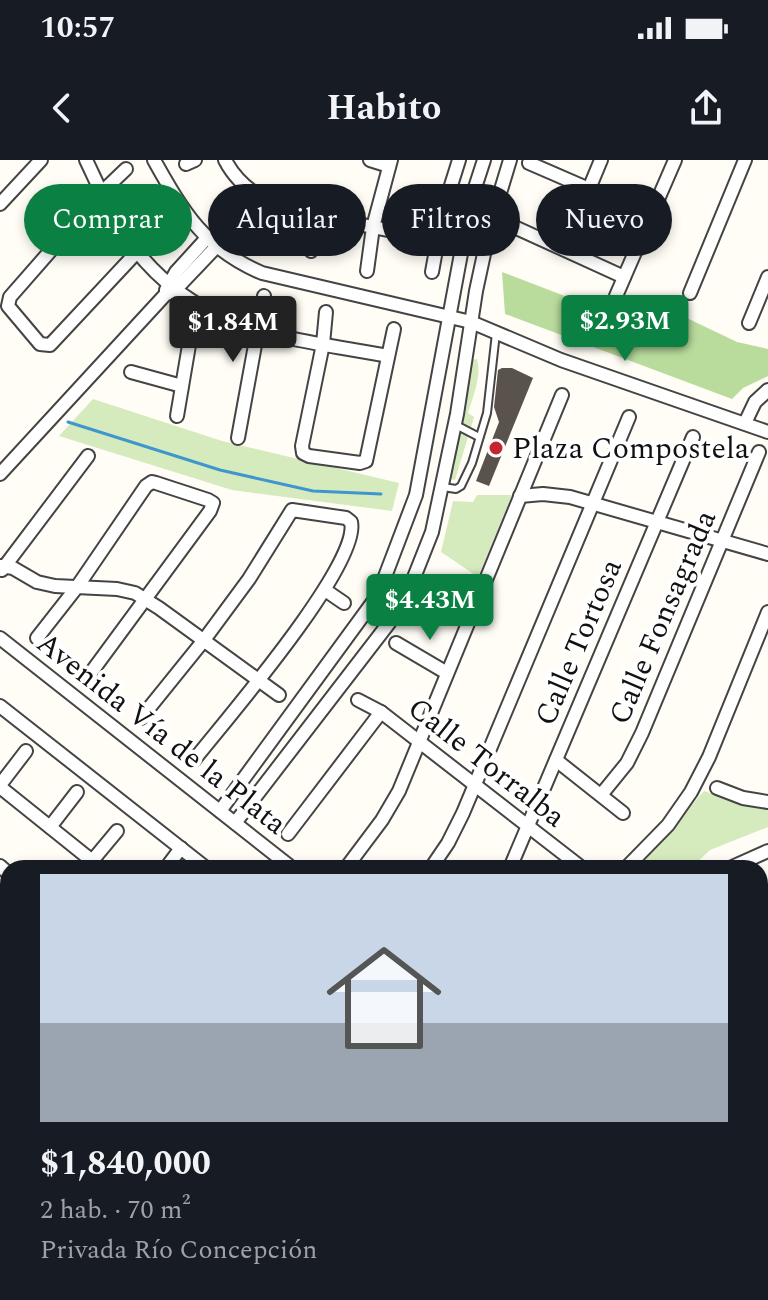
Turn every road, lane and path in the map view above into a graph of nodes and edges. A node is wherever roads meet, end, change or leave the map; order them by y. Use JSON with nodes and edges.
{"nodes":[{"id":1,"x":41,"y":160,"type":"edge"},
{"id":2,"x":86,"y":160,"type":"edge"},
{"id":3,"x":154,"y":160,"type":"edge"},
{"id":4,"x":225,"y":160,"type":"edge"},
{"id":5,"x":370,"y":160,"type":"edge"},
{"id":6,"x":459,"y":160,"type":"edge"},
{"id":7,"x":484,"y":160,"type":"edge"},
{"id":8,"x":510,"y":160,"type":"edge"},
{"id":9,"x":601,"y":160,"type":"edge"},
{"id":10,"x":675,"y":160,"type":"edge"},
{"id":11,"x":745,"y":160,"type":"edge"},
{"id":12,"x":390,"y":163,"type":"edge"},
{"id":13,"x":529,"y":163,"type":"dead end"},
{"id":14,"x":126,"y":169,"type":"dead end"},
{"id":15,"x":98,"y":184,"type":"edge"},
{"id":16,"x":110,"y":184,"type":"edge"},
{"id":17,"x":243,"y":184,"type":"edge"},
{"id":18,"x":453,"y":184,"type":"edge"},
{"id":19,"x":577,"y":184,"type":"edge"},
{"id":20,"x":591,"y":184,"type":"edge"},
{"id":21,"x":0,"y":204,"type":"edge"},
{"id":22,"x":366,"y":226,"type":"edge"},
{"id":23,"x":373,"y":227,"type":"junction"},
{"id":24,"x":382,"y":229,"type":"edge"},
{"id":25,"x":208,"y":240,"type":"edge"},
{"id":26,"x":208,"y":246,"type":"edge"},
{"id":27,"x":47,"y":256,"type":"edge"},
{"id":28,"x":133,"y":256,"type":"edge"},
{"id":29,"x":140,"y":256,"type":"edge"},
{"id":30,"x":229,"y":256,"type":"edge"},
{"id":31,"x":435,"y":256,"type":"edge"},
{"id":32,"x":579,"y":256,"type":"edge"},
{"id":33,"x":367,"y":271,"type":"dead end"},
{"id":34,"x":432,"y":272,"type":"dead end"},
{"id":35,"x":624,"y":277,"type":"junction"},
{"id":36,"x":768,"y":277,"type":"edge"},
{"id":37,"x":169,"y":290,"type":"junction"},
{"id":38,"x":690,"y":293,"type":"dead end"},
{"id":39,"x":264,"y":296,"type":"dead end"},
{"id":40,"x":616,"y":296,"type":"dead end"},
{"id":41,"x":196,"y":304,"type":"junction"},
{"id":42,"x":326,"y":312,"type":"dead end"},
{"id":43,"x":450,"y":316,"type":"junction"},
{"id":44,"x":471,"y":322,"type":"junction"},
{"id":45,"x":749,"y":323,"type":"dead end"},
{"id":46,"x":394,"y":329,"type":"dead end"},
{"id":47,"x":496,"y":330,"type":"junction"},
{"id":48,"x":258,"y":331,"type":"junction"},
{"id":49,"x":323,"y":344,"type":"junction"},
{"id":50,"x":388,"y":356,"type":"junction"},
{"id":51,"x":131,"y":372,"type":"dead end"},
{"id":52,"x":182,"y":386,"type":"junction"},
{"id":53,"x":768,"y":390,"type":"edge"},
{"id":54,"x":562,"y":395,"type":"dead end"},
{"id":55,"x":177,"y":416,"type":"dead end"},
{"id":56,"x":629,"y":417,"type":"dead end"},
{"id":57,"x":745,"y":423,"type":"junction"},
{"id":58,"x":454,"y":424,"type":"junction"},
{"id":59,"x":768,"y":432,"type":"edge"},
{"id":60,"x":479,"y":437,"type":"junction"},
{"id":61,"x":693,"y":437,"type":"dead end"},
{"id":62,"x":238,"y":438,"type":"dead end"},
{"id":63,"x":759,"y":452,"type":"dead end"},
{"id":64,"x":88,"y":456,"type":"dead end"},
{"id":65,"x":0,"y":474,"type":"edge"},
{"id":66,"x":441,"y":487,"type":"junction"},
{"id":67,"x":520,"y":496,"type":"junction"},
{"id":68,"x":593,"y":504,"type":"junction"},
{"id":69,"x":657,"y":522,"type":"junction"},
{"id":70,"x":722,"y":541,"type":"junction"},
{"id":71,"x":768,"y":554,"type":"edge"},
{"id":72,"x":4,"y":564,"type":"edge"},
{"id":73,"x":430,"y":585,"type":"dead end"},
{"id":74,"x":77,"y":587,"type":"junction"},
{"id":75,"x":325,"y":590,"type":"junction"},
{"id":76,"x":146,"y":598,"type":"junction"},
{"id":77,"x":344,"y":603,"type":"dead end"},
{"id":78,"x":473,"y":610,"type":"junction"},
{"id":79,"x":768,"y":612,"type":"edge"},
{"id":80,"x":0,"y":638,"type":"edge"},
{"id":81,"x":37,"y":638,"type":"dead end"},
{"id":82,"x":204,"y":640,"type":"junction"},
{"id":83,"x":396,"y":643,"type":"dead end"},
{"id":84,"x":447,"y":673,"type":"junction"},
{"id":85,"x":90,"y":674,"type":"dead end"},
{"id":86,"x":258,"y":680,"type":"junction"},
{"id":87,"x":279,"y":695,"type":"dead end"},
{"id":88,"x":358,"y":700,"type":"dead end"},
{"id":89,"x":0,"y":706,"type":"edge"},
{"id":90,"x":381,"y":712,"type":"junction"},
{"id":91,"x":141,"y":718,"type":"dead end"},
{"id":92,"x":418,"y":744,"type":"junction"},
{"id":93,"x":26,"y":751,"type":"dead end"},
{"id":94,"x":194,"y":760,"type":"dead end"},
{"id":95,"x":556,"y":760,"type":"junction"},
{"id":96,"x":0,"y":786,"type":"edge"},
{"id":97,"x":474,"y":787,"type":"junction"},
{"id":98,"x":717,"y":788,"type":"dead end"},
{"id":99,"x":77,"y":792,"type":"dead end"},
{"id":100,"x":601,"y":795,"type":"junction"},
{"id":101,"x":768,"y":802,"type":"edge"},
{"id":102,"x":220,"y":811,"type":"junction"},
{"id":103,"x":623,"y":813,"type":"dead end"},
{"id":104,"x":235,"y":823,"type":"junction"},
{"id":105,"x":528,"y":826,"type":"junction"},
{"id":106,"x":50,"y":827,"type":"junction"},
{"id":107,"x":117,"y":831,"type":"dead end"},
{"id":108,"x":288,"y":834,"type":"dead end"},
{"id":109,"x":181,"y":848,"type":"junction"},
{"id":110,"x":768,"y":851,"type":"edge"},
{"id":111,"x":92,"y":860,"type":"edge"},
{"id":112,"x":99,"y":860,"type":"edge"},
{"id":113,"x":172,"y":860,"type":"edge"},
{"id":114,"x":196,"y":860,"type":"edge"},
{"id":115,"x":282,"y":860,"type":"edge"},
{"id":116,"x":352,"y":860,"type":"edge"},
{"id":117,"x":436,"y":860,"type":"edge"},
{"id":118,"x":513,"y":860,"type":"edge"},
{"id":119,"x":572,"y":860,"type":"edge"},
{"id":120,"x":634,"y":860,"type":"edge"},
{"id":121,"x":748,"y":860,"type":"edge"}],
"edges":[{"from":1,"to":21,"type":"street"},
{"from":2,"to":15,"type":"street"},
{"from":3,"to":25,"type":"street"},
{"from":4,"to":17,"type":"street"},
{"from":5,"to":12,"type":"street"},
{"from":6,"to":18,"type":"street"},
{"from":7,"to":43,"type":"street"},
{"from":8,"to":44,"type":"street"},
{"from":9,"to":20,"type":"street"},
{"from":10,"to":35,"type":"street"},
{"from":11,"to":38,"type":"street"},
{"from":12,"to":23,"type":"street"},
{"from":13,"to":19,"type":"street"},
{"from":14,"to":16,"type":"street"},
{"from":22,"to":23,"type":"street"},
{"from":23,"to":24,"type":"street"},
{"from":23,"to":33,"type":"street"},
{"from":26,"to":37,"type":"street"},
{"from":27,"to":28,"type":"street"},
{"from":29,"to":37,"type":"street"},
{"from":30,"to":43,"type":"street"},
{"from":31,"to":34,"type":"street"},
{"from":32,"to":35,"type":"street"},
{"from":35,"to":40,"type":"street"},
{"from":36,"to":45,"type":"street"},
{"from":37,"to":41,"type":"street"},
{"from":37,"to":65,"type":"street"},
{"from":39,"to":48,"type":"street"},
{"from":41,"to":48,"type":"street"},
{"from":41,"to":52,"type":"street"},
{"from":42,"to":49,"type":"street"},
{"from":43,"to":44,"type":"street"},
{"from":43,"to":102,"type":"street"},
{"from":44,"to":47,"type":"street"},
{"from":44,"to":58,"type":"street"},
{"from":46,"to":50,"type":"street"},
{"from":47,"to":57,"type":"street"},
{"from":47,"to":60,"type":"lane"},
{"from":48,"to":49,"type":"street"},
{"from":48,"to":62,"type":"street"},
{"from":49,"to":50,"type":"street"},
{"from":49,"to":50,"type":"street"},
{"from":51,"to":52,"type":"street"},
{"from":52,"to":55,"type":"street"},
{"from":53,"to":57,"type":"street"},
{"from":54,"to":67,"type":"street"},
{"from":56,"to":68,"type":"street"},
{"from":57,"to":59,"type":"street"},
{"from":58,"to":60,"type":"lane"},
{"from":58,"to":66,"type":"street"},
{"from":60,"to":66,"type":"lane"},
{"from":61,"to":69,"type":"street","name":"Calle Tortosa"},
{"from":63,"to":70,"type":"street","name":"Calle Fonsagrada"},
{"from":64,"to":72,"type":"street"},
{"from":66,"to":104,"type":"street"},
{"from":67,"to":68,"type":"street"},
{"from":67,"to":78,"type":"street"},
{"from":68,"to":69,"type":"street"},
{"from":68,"to":97,"type":"street"},
{"from":69,"to":70,"type":"street"},
{"from":69,"to":95,"type":"street","name":"Calle Tortosa"},
{"from":70,"to":71,"type":"street"},
{"from":70,"to":100,"type":"street","name":"Calle Fonsagrada"},
{"from":72,"to":74,"type":"street"},
{"from":73,"to":78,"type":"street"},
{"from":74,"to":76,"type":"street"},
{"from":74,"to":76,"type":"street"},
{"from":74,"to":81,"type":"street"},
{"from":75,"to":77,"type":"street"},
{"from":75,"to":82,"type":"street"},
{"from":75,"to":86,"type":"street"},
{"from":76,"to":82,"type":"street"},
{"from":76,"to":85,"type":"street"},
{"from":78,"to":84,"type":"street"},
{"from":79,"to":120,"type":"street"},
{"from":80,"to":102,"type":"street","name":"Avenida Vía de la Plata"},
{"from":82,"to":86,"type":"street"},
{"from":82,"to":91,"type":"street"},
{"from":83,"to":84,"type":"street"},
{"from":84,"to":92,"type":"street"},
{"from":86,"to":87,"type":"street"},
{"from":86,"to":94,"type":"street"},
{"from":88,"to":90,"type":"street","name":"Calle Torralba"},
{"from":89,"to":109,"type":"street"},
{"from":90,"to":92,"type":"street","name":"Calle Torralba"},
{"from":90,"to":108,"type":"street"},
{"from":92,"to":97,"type":"street","name":"Calle Torralba"},
{"from":92,"to":116,"type":"street"},
{"from":93,"to":96,"type":"street"},
{"from":95,"to":100,"type":"street"},
{"from":95,"to":105,"type":"street","name":"Calle Tortosa"},
{"from":96,"to":106,"type":"street"},
{"from":97,"to":105,"type":"street","name":"Calle Torralba"},
{"from":97,"to":117,"type":"street"},
{"from":98,"to":101,"type":"street"},
{"from":99,"to":106,"type":"street"},
{"from":100,"to":103,"type":"street"},
{"from":102,"to":104,"type":"street","name":"Avenida Vía de la Plata"},
{"from":104,"to":115,"type":"street","name":"Avenida Vía de la Plata"},
{"from":105,"to":118,"type":"street","name":"Calle Tortosa"},
{"from":105,"to":119,"type":"street","name":"Calle Torralba"},
{"from":106,"to":111,"type":"street"},
{"from":107,"to":112,"type":"street"},
{"from":109,"to":113,"type":"street"},
{"from":109,"to":114,"type":"street"},
{"from":110,"to":121,"type":"street"}]}
